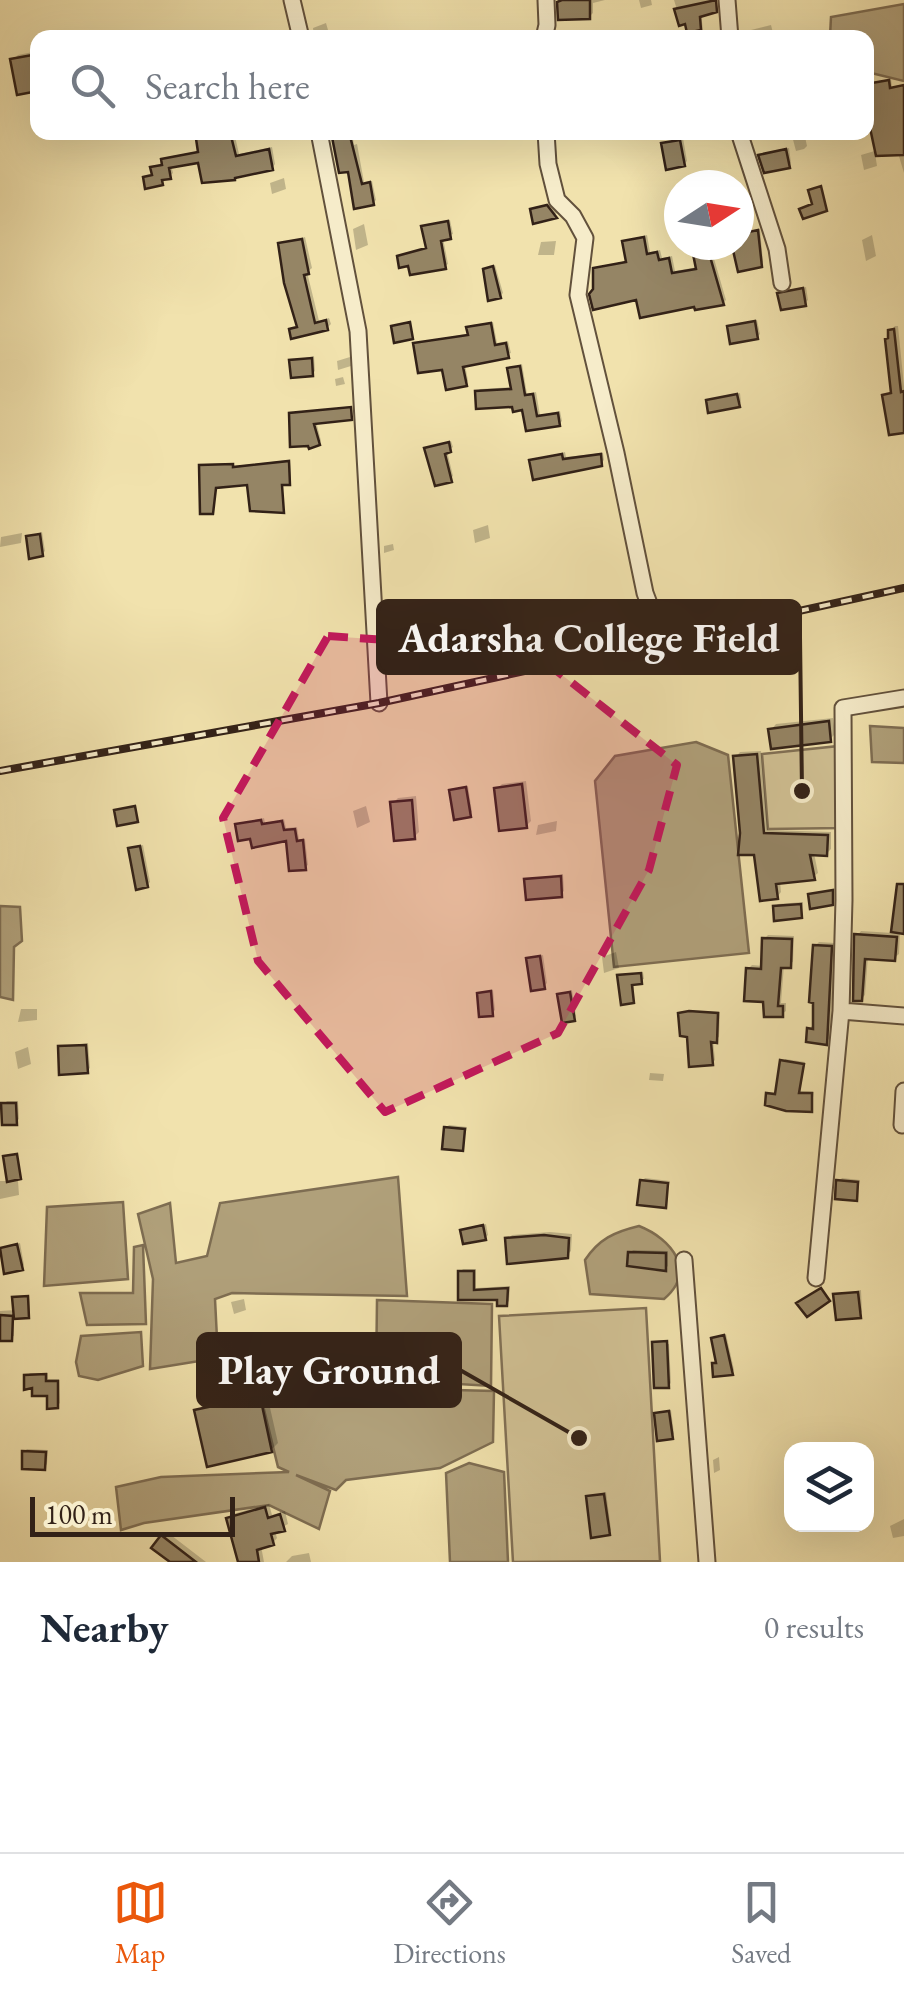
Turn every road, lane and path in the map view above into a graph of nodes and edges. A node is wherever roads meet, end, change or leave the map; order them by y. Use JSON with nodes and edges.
{"nodes":[{"id":1,"x":292,"y":0,"type":"edge"},
{"id":2,"x":546,"y":0,"type":"edge"},
{"id":3,"x":727,"y":0,"type":"edge"},
{"id":4,"x":299,"y":30,"type":"edge"},
{"id":5,"x":546,"y":30,"type":"edge"},
{"id":6,"x":729,"y":30,"type":"edge"},
{"id":7,"x":322,"y":140,"type":"edge"},
{"id":8,"x":546,"y":140,"type":"edge"},
{"id":9,"x":742,"y":140,"type":"edge"},
{"id":10,"x":782,"y":283,"type":"dead end"},
{"id":11,"x":663,"y":641,"type":"dead end"},
{"id":12,"x":904,"y":698,"type":"edge"},
{"id":13,"x":379,"y":702,"type":"dead end"},
{"id":14,"x":841,"y":1012,"type":"junction"},
{"id":15,"x":904,"y":1016,"type":"edge"},
{"id":16,"x":904,"y":1091,"type":"edge"},
{"id":17,"x":902,"y":1125,"type":"edge"},
{"id":18,"x":684,"y":1260,"type":"dead end"},
{"id":19,"x":816,"y":1278,"type":"dead end"},
{"id":20,"x":707,"y":1562,"type":"edge"}],
"edges":[{"from":1,"to":4,"type":"street"},
{"from":2,"to":5,"type":"street"},
{"from":3,"to":6,"type":"street"},
{"from":7,"to":13,"type":"street"},
{"from":8,"to":11,"type":"street"},
{"from":9,"to":10,"type":"street"},
{"from":12,"to":14,"type":"street"},
{"from":14,"to":15,"type":"street"},
{"from":14,"to":19,"type":"street"},
{"from":16,"to":17,"type":"street"},
{"from":18,"to":20,"type":"street"}]}
